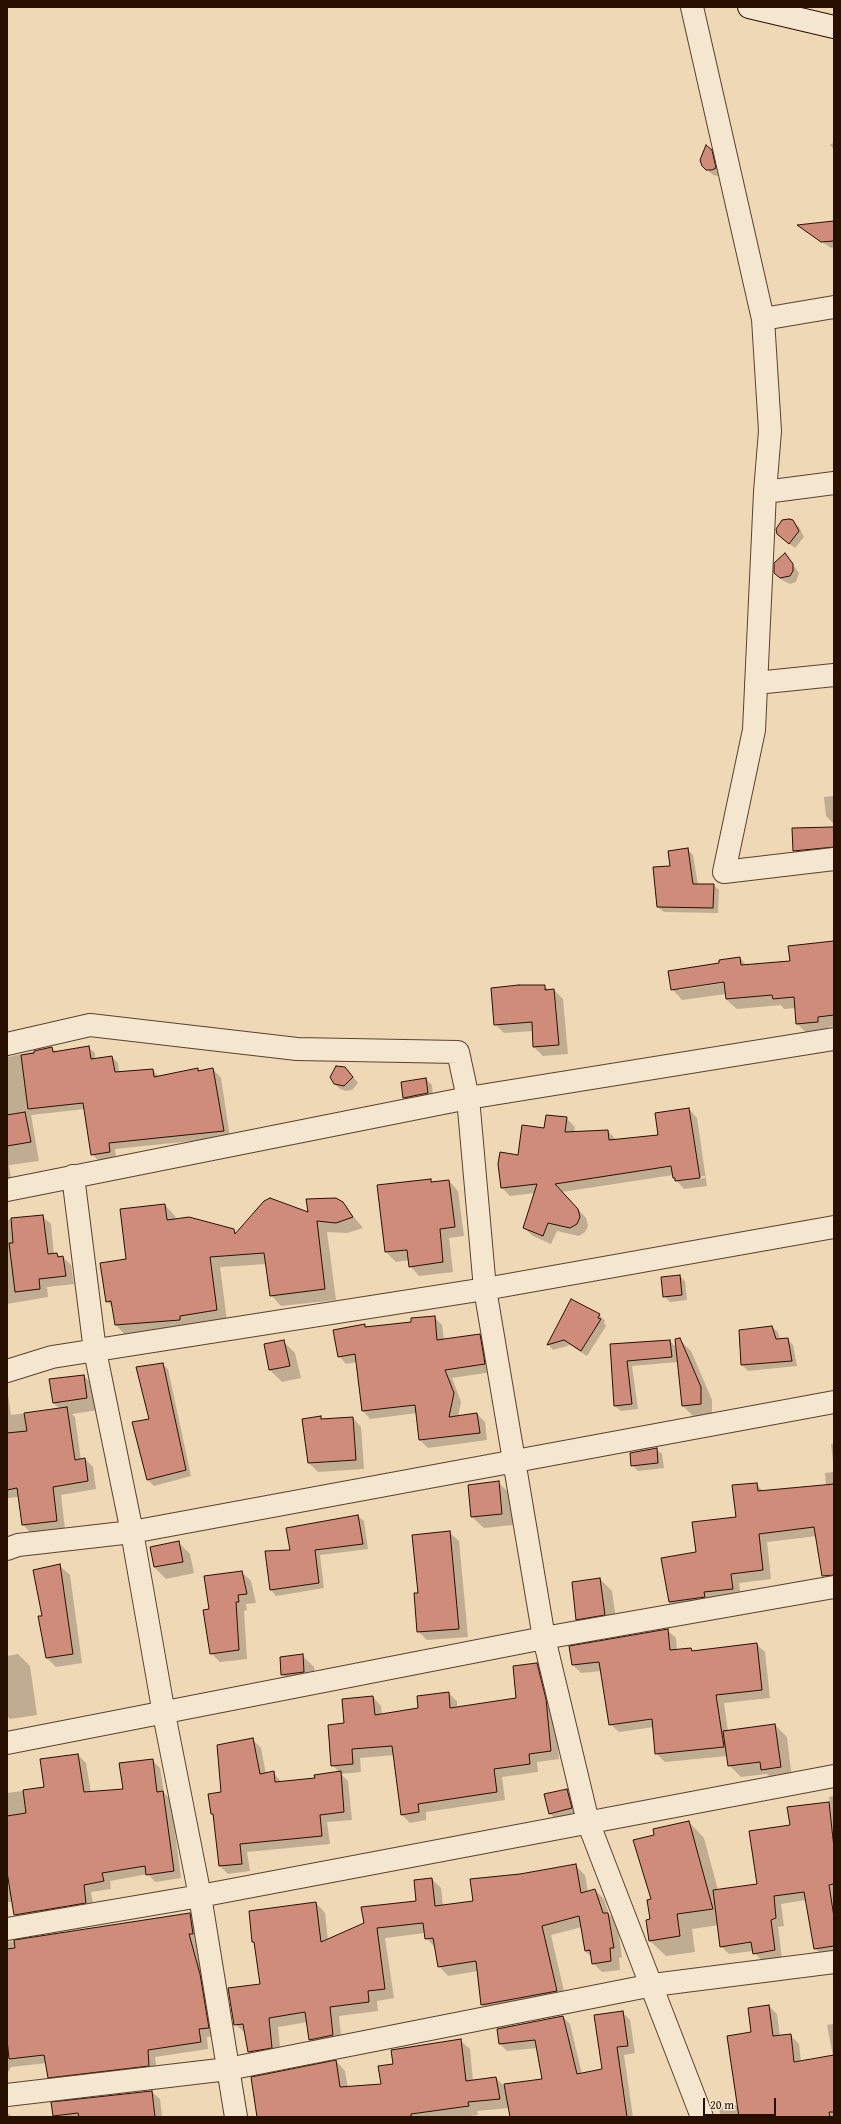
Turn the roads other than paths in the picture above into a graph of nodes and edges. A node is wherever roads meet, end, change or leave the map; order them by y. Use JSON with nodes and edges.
{"nodes":[{"id":1,"x":692,"y":7,"type":"edge"},
{"id":2,"x":749,"y":7,"type":"edge"},
{"id":3,"x":834,"y":27,"type":"edge"},
{"id":4,"x":834,"y":307,"type":"edge"},
{"id":5,"x":763,"y":319,"type":"junction"},
{"id":6,"x":834,"y":483,"type":"edge"},
{"id":7,"x":765,"y":492,"type":"junction"},
{"id":8,"x":834,"y":675,"type":"edge"},
{"id":9,"x":756,"y":683,"type":"junction"},
{"id":10,"x":834,"y":859,"type":"edge"},
{"id":11,"x":834,"y":1038,"type":"edge"},
{"id":12,"x":7,"y":1044,"type":"edge"},
{"id":13,"x":468,"y":1098,"type":"junction"},
{"id":14,"x":73,"y":1176,"type":"junction"},
{"id":15,"x":7,"y":1190,"type":"edge"},
{"id":16,"x":834,"y":1227,"type":"edge"},
{"id":17,"x":485,"y":1289,"type":"junction"},
{"id":18,"x":95,"y":1351,"type":"junction"},
{"id":19,"x":7,"y":1371,"type":"edge"},
{"id":20,"x":834,"y":1402,"type":"edge"},
{"id":21,"x":514,"y":1460,"type":"junction"},
{"id":22,"x":132,"y":1532,"type":"junction"},
{"id":23,"x":7,"y":1549,"type":"edge"},
{"id":24,"x":834,"y":1587,"type":"edge"},
{"id":25,"x":544,"y":1638,"type":"junction"},
{"id":26,"x":164,"y":1714,"type":"junction"},
{"id":27,"x":7,"y":1743,"type":"edge"},
{"id":28,"x":834,"y":1776,"type":"edge"},
{"id":29,"x":588,"y":1822,"type":"junction"},
{"id":30,"x":200,"y":1896,"type":"junction"},
{"id":31,"x":7,"y":1929,"type":"edge"},
{"id":32,"x":834,"y":1962,"type":"edge"},
{"id":33,"x":653,"y":1985,"type":"junction"},
{"id":34,"x":228,"y":2069,"type":"junction"},
{"id":35,"x":7,"y":2095,"type":"edge"},
{"id":36,"x":236,"y":2117,"type":"edge"},
{"id":37,"x":702,"y":2117,"type":"edge"}],
"edges":[{"from":1,"to":5,"type":"street"},
{"from":2,"to":3,"type":"street"},
{"from":4,"to":5,"type":"street"},
{"from":5,"to":7,"type":"street"},
{"from":6,"to":7,"type":"street"},
{"from":7,"to":9,"type":"street"},
{"from":8,"to":9,"type":"street"},
{"from":9,"to":10,"type":"street"},
{"from":11,"to":13,"type":"street"},
{"from":12,"to":13,"type":"street"},
{"from":13,"to":14,"type":"street"},
{"from":13,"to":17,"type":"street"},
{"from":14,"to":15,"type":"street"},
{"from":14,"to":18,"type":"street"},
{"from":16,"to":17,"type":"street"},
{"from":17,"to":18,"type":"street"},
{"from":17,"to":21,"type":"street"},
{"from":18,"to":19,"type":"street"},
{"from":18,"to":22,"type":"street"},
{"from":20,"to":21,"type":"street"},
{"from":21,"to":22,"type":"street"},
{"from":21,"to":25,"type":"street"},
{"from":22,"to":23,"type":"street"},
{"from":22,"to":26,"type":"street"},
{"from":24,"to":25,"type":"street"},
{"from":25,"to":26,"type":"street"},
{"from":25,"to":29,"type":"street"},
{"from":26,"to":27,"type":"street"},
{"from":26,"to":30,"type":"street"},
{"from":28,"to":29,"type":"street"},
{"from":29,"to":30,"type":"street"},
{"from":29,"to":33,"type":"street"},
{"from":30,"to":31,"type":"street"},
{"from":30,"to":34,"type":"street"},
{"from":32,"to":33,"type":"street"},
{"from":33,"to":34,"type":"street"},
{"from":33,"to":37,"type":"street"},
{"from":34,"to":35,"type":"street"},
{"from":34,"to":36,"type":"street"}]}
